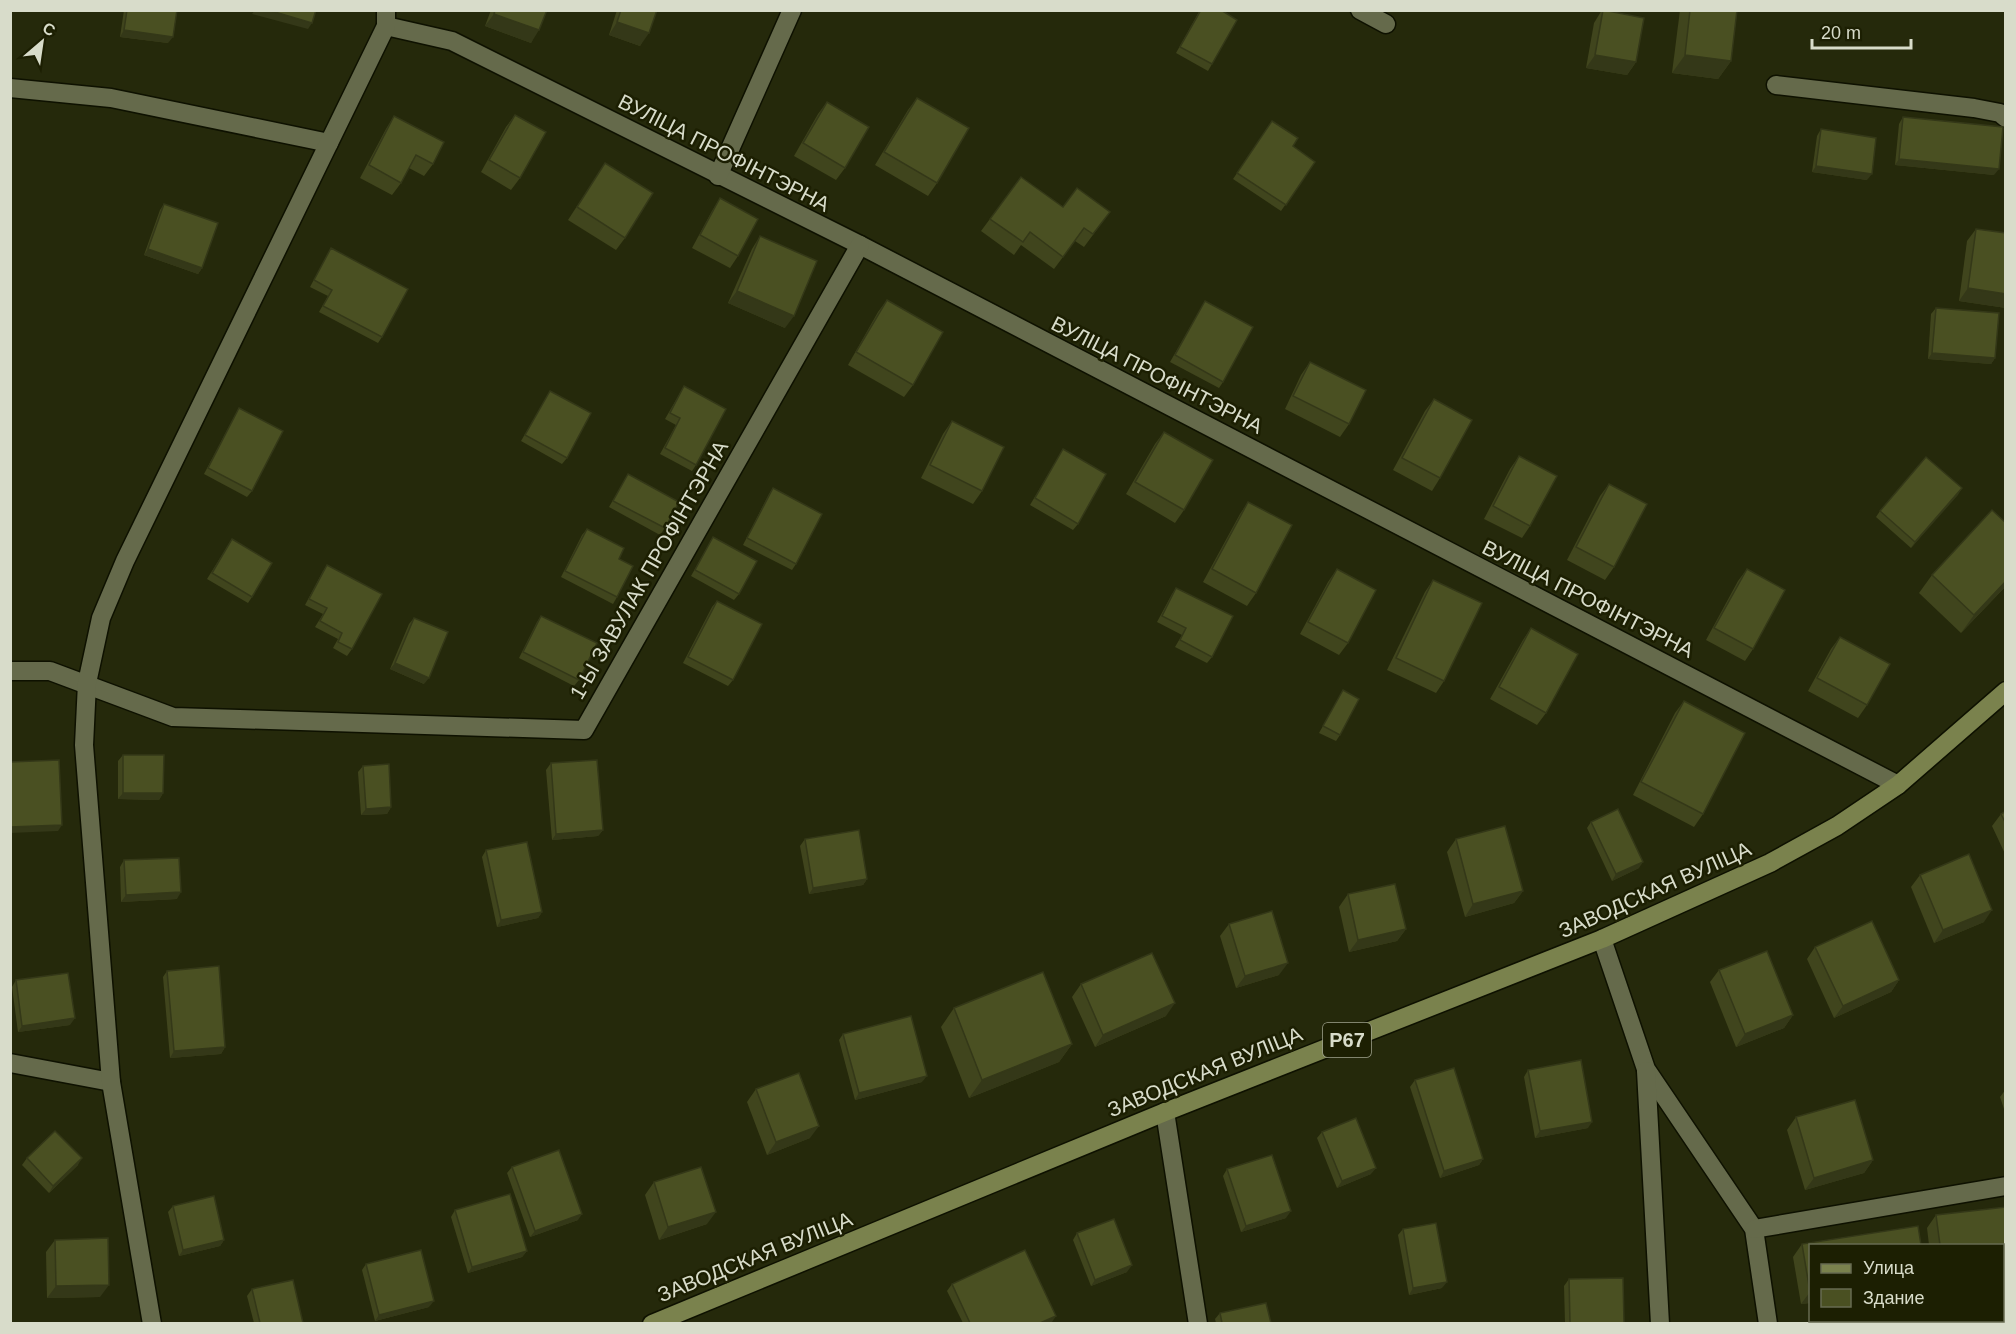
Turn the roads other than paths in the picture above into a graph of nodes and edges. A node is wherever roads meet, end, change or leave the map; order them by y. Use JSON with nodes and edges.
{"nodes":[{"id":1,"x":792,"y":10,"type":"edge"},
{"id":2,"x":1360,"y":10,"type":"edge"},
{"id":3,"x":386,"y":18,"type":"edge"},
{"id":4,"x":1386,"y":24,"type":"dead end"},
{"id":5,"x":1776,"y":85,"type":"dead end"},
{"id":6,"x":10,"y":88,"type":"edge"},
{"id":7,"x":2006,"y":118,"type":"edge"},
{"id":8,"x":329,"y":142,"type":"junction"},
{"id":9,"x":718,"y":176,"type":"junction"},
{"id":10,"x":860,"y":245,"type":"junction"},
{"id":11,"x":10,"y":671,"type":"edge"},
{"id":12,"x":87,"y":683,"type":"junction"},
{"id":13,"x":2006,"y":691,"type":"edge"},
{"id":14,"x":1898,"y":785,"type":"junction"},
{"id":15,"x":1602,"y":939,"type":"junction"},
{"id":16,"x":10,"y":1063,"type":"edge"},
{"id":17,"x":1646,"y":1070,"type":"junction"},
{"id":18,"x":111,"y":1082,"type":"junction"},
{"id":19,"x":1165,"y":1112,"type":"junction"},
{"id":20,"x":2006,"y":1186,"type":"edge"},
{"id":21,"x":1754,"y":1229,"type":"junction"},
{"id":22,"x":152,"y":1323,"type":"edge"},
{"id":23,"x":652,"y":1323,"type":"edge"},
{"id":24,"x":1198,"y":1323,"type":"edge"},
{"id":25,"x":1660,"y":1323,"type":"edge"},
{"id":26,"x":1768,"y":1323,"type":"edge"}],
"edges":[{"from":1,"to":9,"type":"street"},
{"from":2,"to":4,"type":"street"},
{"from":3,"to":8,"type":"street"},
{"from":3,"to":9,"type":"street","name":"ВУЛІЦА ПРОФІНТЭРНА"},
{"from":5,"to":7,"type":"street"},
{"from":6,"to":8,"type":"street"},
{"from":8,"to":12,"type":"street"},
{"from":9,"to":10,"type":"street","name":"ВУЛІЦА ПРОФІНТЭРНА"},
{"from":10,"to":12,"type":"street","name":"1-Ы ЗАВУЛАК ПРОФІНТЭРНА"},
{"from":10,"to":14,"type":"street","name":"ВУЛІЦА ПРОФІНТЭРНА"},
{"from":11,"to":12,"type":"street"},
{"from":12,"to":18,"type":"street"},
{"from":13,"to":14,"type":"main road","name":"ЗАВОДСКАЯ ВУЛІЦА","number":"Р67"},
{"from":14,"to":15,"type":"main road","name":"ЗАВОДСКАЯ ВУЛІЦА","number":"Р67"},
{"from":15,"to":17,"type":"street"},
{"from":15,"to":19,"type":"main road","name":"ЗАВОДСКАЯ ВУЛІЦА","number":"Р67"},
{"from":16,"to":18,"type":"street"},
{"from":17,"to":21,"type":"street"},
{"from":17,"to":25,"type":"street"},
{"from":18,"to":22,"type":"street"},
{"from":19,"to":23,"type":"main road","name":"ЗАВОДСКАЯ ВУЛІЦА","number":"Р67"},
{"from":19,"to":24,"type":"street"},
{"from":20,"to":21,"type":"street"},
{"from":21,"to":26,"type":"street"}]}
